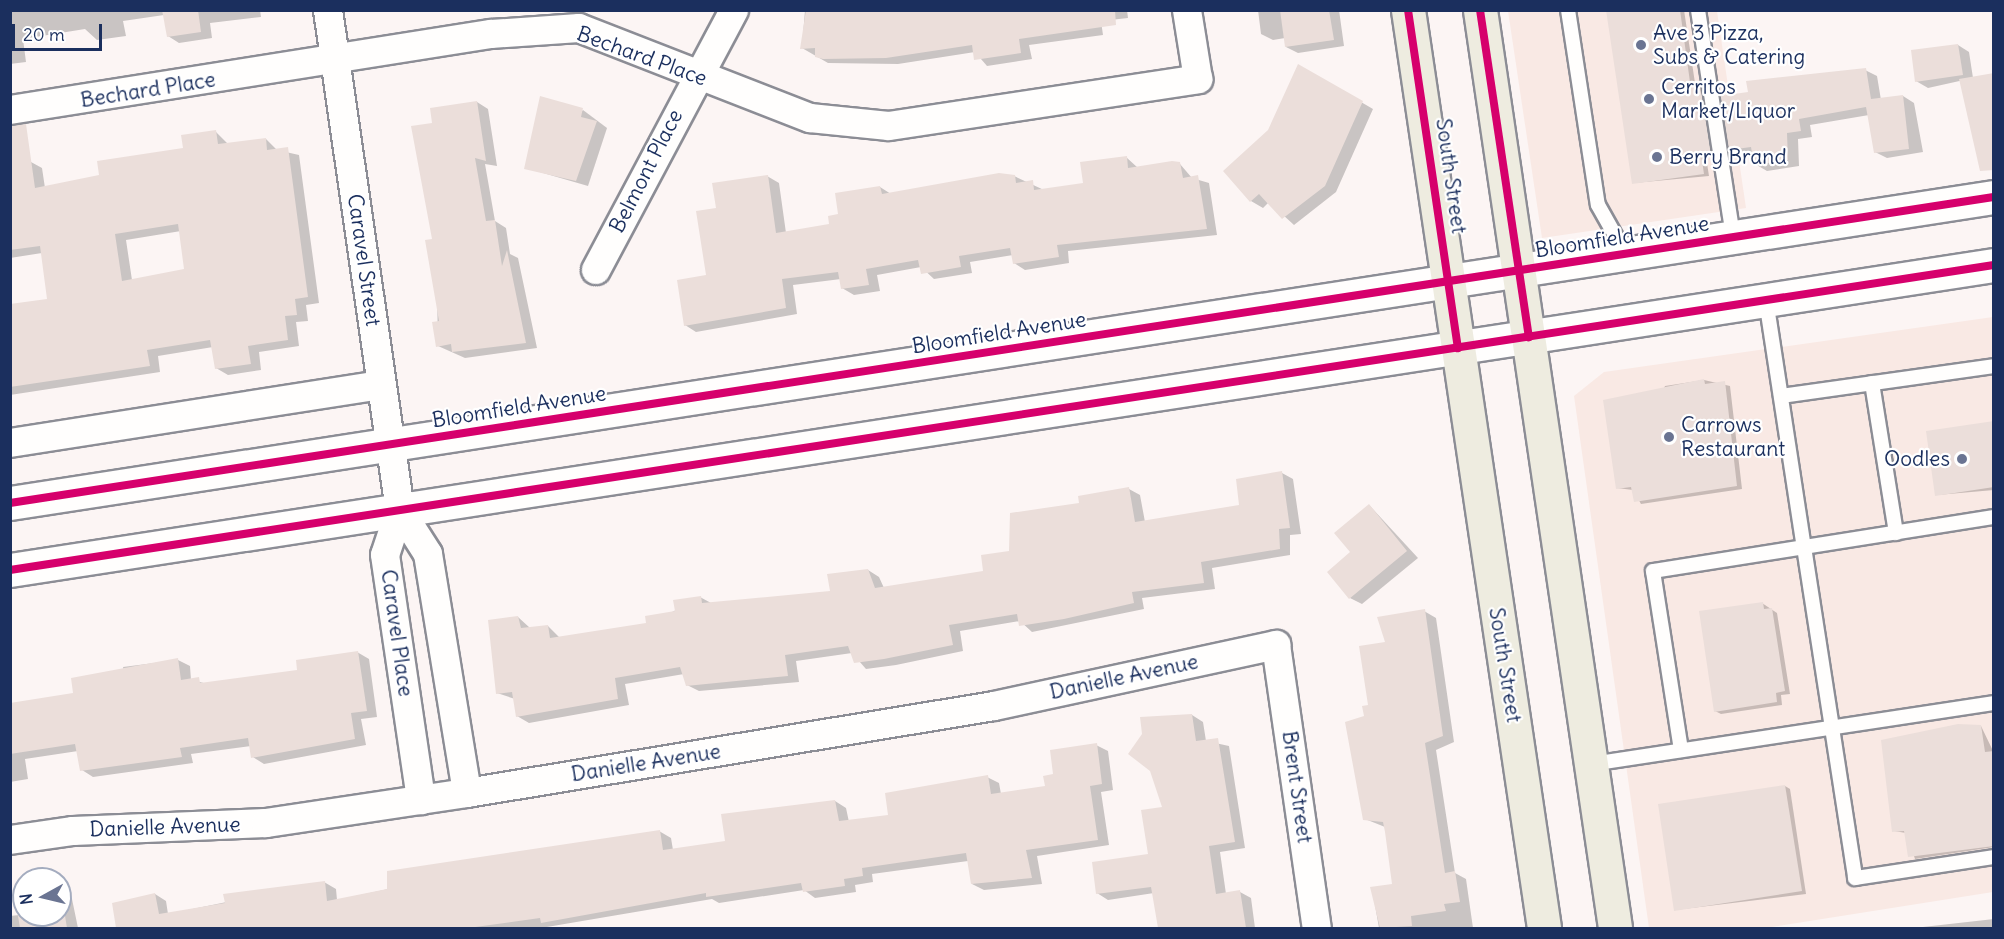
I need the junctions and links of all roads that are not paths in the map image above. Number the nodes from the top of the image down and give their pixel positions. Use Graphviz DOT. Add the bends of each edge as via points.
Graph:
graph roads {
  1 [pos="328,10"];
  2 [pos="734,10"];
  3 [pos="1187,10"];
  4 [pos="1408,10"];
  5 [pos="1480,10"];
  6 [pos="1568,10"];
  7 [pos="1698,10"];
  8 [pos="335,62"];
  9 [pos="695,75"];
  10 [pos="10,110"];
  11 [pos="1994,197"];
  12 [pos="1733,238"];
  13 [pos="1626,255"];
  14 [pos="1994,265"];
  15 [pos="596,270"];
  16 [pos="1519,270"];
  17 [pos="1448,281"];
  18 [pos="1766,300"];
  19 [pos="1529,337"];
  20 [pos="1458,348"];
  21 [pos="1994,366"];
  22 [pos="1872,383"];
  23 [pos="382,385"];
  24 [pos="1781,396"];
  25 [pos="10,443"];
  26 [pos="390,445"];
  27 [pos="10,503"];
  28 [pos="400,510"];
  29 [pos="1994,517"];
  30 [pos="1896,533"];
  31 [pos="1804,547"];
  32 [pos="10,570"];
  33 [pos="1276,645"];
  34 [pos="1994,703"];
  35 [pos="1832,728"];
  36 [pos="1681,750"];
  37 [pos="1591,764"];
  38 [pos="467,793"];
  39 [pos="421,800"];
  40 [pos="10,840"];
  41 [pos="1994,857"];
  42 [pos="1317,928"];
  43 [pos="1544,928"];
  44 [pos="1615,928"];
  1 -- 8 [label="street, Caravel Street"];
  2 -- 9 [label="street, Belmont Place"];
  3 -- 9 [label="street, Bechard Place" via="1198,79 889,126 810,118"];
  4 -- 17 [label="main road, South Street"];
  5 -- 16 [label="main road"];
  6 -- 13 [label="lane" via="1598,205"];
  7 -- 12 [label="lane"];
  8 -- 9 [label="street, Bechard Place" via="491,34 579,28"];
  8 -- 10 [label="street, Bechard Place"];
  8 -- 23 [label="street, Caravel Street"];
  9 -- 15 [label="street, Belmont Place"];
  11 -- 12 [label="street, Bloomfield Avenue"];
  12 -- 13 [label="street, Bloomfield Avenue"];
  13 -- 16 [label="street, Bloomfield Avenue"];
  14 -- 18 [label="street"];
  16 -- 17 [label="street, Bloomfield Avenue"];
  16 -- 19 [label="main road"];
  17 -- 20 [label="main road, South Street"];
  17 -- 26 [label="street, Bloomfield Avenue"];
  18 -- 19 [label="street"];
  18 -- 24 [label="lane"];
  19 -- 20 [label="street"];
  19 -- 37 [label="main road"];
  20 -- 28 [label="street"];
  20 -- 43 [label="main road, South Street"];
  21 -- 22 [label="lane"];
  22 -- 24 [label="lane"];
  22 -- 30 [label="lane"];
  23 -- 25 [label="street"];
  23 -- 26 [label="street, Caravel Street"];
  24 -- 31 [label="lane"];
  26 -- 27 [label="street, Bloomfield Avenue"];
  26 -- 28 [label="street, Caravel Street"];
  28 -- 32 [label="street"];
  28 -- 38 [label="street, Caravel Place" via="428,554"];
  28 -- 39 [label="street, Caravel Place" via="385,555"];
  29 -- 30 [label="lane"];
  30 -- 31 [label="lane"];
  31 -- 35 [label="lane"];
  31 -- 36 [label="lane" via="1653,571"];
  33 -- 38 [label="street, Danielle Avenue" via="994,705"];
  33 -- 42 [label="street, Brent Street"];
  34 -- 35 [label="lane"];
  35 -- 36 [label="lane"];
  35 -- 41 [label="lane" via="1855,878"];
  36 -- 37 [label="lane"];
  37 -- 44 [label="main road"];
  38 -- 39 [label="street, Danielle Avenue"];
  39 -- 40 [label="street, Danielle Avenue" via="266,823 73,831"];
}
